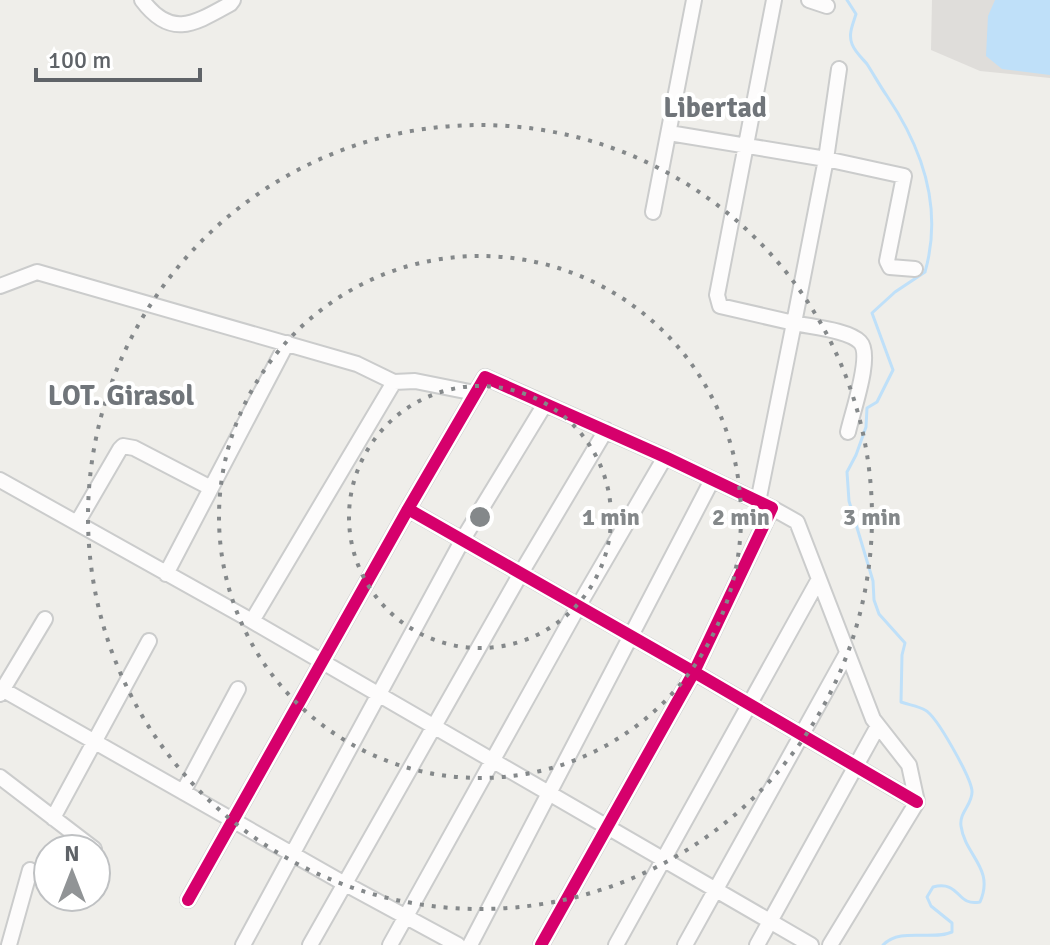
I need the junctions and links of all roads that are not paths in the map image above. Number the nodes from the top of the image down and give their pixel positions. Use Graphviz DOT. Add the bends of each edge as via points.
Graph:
graph roads {
  1 [pos="142,0"];
  2 [pos="694,0"];
  3 [pos="774,0"];
  4 [pos="809,0"];
  5 [pos="230,1"];
  6 [pos="827,6"];
  7 [pos="839,69"];
  8 [pos="669,133"];
  9 [pos="747,146"];
  10 [pos="826,159"];
  11 [pos="653,212"];
  12 [pos="915,269"];
  13 [pos="0,286"];
  14 [pos="794,323"];
  15 [pos="287,343"];
  16 [pos="394,382"];
  17 [pos="475,393"];
  18 [pos="545,404"];
  19 [pos="606,430"];
  20 [pos="848,432"];
  21 [pos="665,457"];
  22 [pos="712,480"];
  23 [pos="2,485"];
  24 [pos="211,488"];
  25 [pos="765,505"];
  26 [pos="408,509"];
  27 [pos="77,523"];
  28 [pos="463,539"];
  29 [pos="521,573"];
  30 [pos="166,574"];
  31 [pos="819,579"];
  32 [pos="579,605"];
  33 [pos="45,619"];
  34 [pos="252,621"];
  35 [pos="630,635"];
  36 [pos="149,641"];
  37 [pos="847,653"];
  38 [pos="323,662"];
  39 [pos="694,672"];
  40 [pos="238,689"];
  41 [pos="1,690"];
  42 [pos="379,694"];
  43 [pos="750,704"];
  44 [pos="434,726"];
  45 [pos="878,726"];
  46 [pos="802,734"];
  47 [pos="94,741"];
  48 [pos="493,760"];
  49 [pos="856,766"];
  50 [pos="0,777"];
  51 [pos="183,792"];
  52 [pos="549,792"];
  53 [pos="917,802"];
  54 [pos="53,818"];
  55 [pos="233,820"];
  56 [pos="608,826"];
  57 [pos="73,833"];
  58 [pos="294,855"];
  59 [pos="664,859"];
  60 [pos="30,870"];
  61 [pos="345,884"];
  62 [pos="716,889"];
  63 [pos="188,900"];
  64 [pos="406,917"];
  65 [pos="770,921"];
  66 [pos="9,945"];
  67 [pos="243,945"];
  68 [pos="310,945"];
  69 [pos="390,945"];
  70 [pos="458,945"];
  71 [pos="470,945"];
  72 [pos="541,945"];
  73 [pos="616,945"];
  74 [pos="685,945"];
  75 [pos="757,945"];
  76 [pos="811,945"];
  77 [pos="830,945"];
  1 -- 5 [label="street" via="153,15 176,25 199,21"];
  2 -- 8 [label="street"];
  3 -- 9 [label="street"];
  4 -- 6 [label="street"];
  7 -- 10 [label="street"];
  8 -- 9 [label="street"];
  8 -- 11 [label="street"];
  9 -- 10 [label="street"];
  9 -- 14 [label="street" via="717,299 720,306"];
  10 -- 12 [label="street" via="904,176 887,261 890,267"];
  10 -- 14 [label="street"];
  13 -- 15 [label="street" via="37,272"];
  14 -- 20 [label="street" via="849,335 865,349"];
  14 -- 25 [label="street"];
  15 -- 16 [label="street" via="357,364"];
  15 -- 24 [label="street"];
  16 -- 17 [label="street"];
  16 -- 34 [label="street"];
  17 -- 18 [label="street" via="485,377"];
  17 -- 26 [label="street"];
  18 -- 19 [label="street"];
  18 -- 28 [label="street"];
  19 -- 21 [label="street"];
  19 -- 29 [label="street"];
  21 -- 22 [label="street"];
  21 -- 32 [label="street"];
  22 -- 25 [label="street"];
  22 -- 35 [label="street"];
  23 -- 27 [label="street"];
  24 -- 27 [label="street" via="123,446"];
  24 -- 30 [label="street"];
  25 -- 31 [label="street" via="797,522"];
  25 -- 39 [label="street"];
  26 -- 28 [label="street"];
  26 -- 38 [label="street"];
  27 -- 30 [label="street"];
  28 -- 29 [label="street"];
  28 -- 42 [label="street"];
  29 -- 32 [label="street"];
  29 -- 44 [label="street"];
  30 -- 34 [label="street"];
  31 -- 37 [label="street"];
  31 -- 43 [label="street"];
  32 -- 35 [label="street"];
  32 -- 48 [label="street"];
  33 -- 41 [label="street"];
  34 -- 38 [label="street"];
  35 -- 39 [label="street"];
  35 -- 52 [label="street"];
  36 -- 47 [label="street"];
  37 -- 45 [label="street"];
  37 -- 46 [label="street"];
  38 -- 42 [label="street"];
  38 -- 55 [label="street"];
  39 -- 43 [label="street"];
  39 -- 56 [label="street"];
  40 -- 51 [label="street"];
  41 -- 47 [label="street"];
  42 -- 44 [label="street"];
  42 -- 58 [label="street"];
  43 -- 46 [label="street"];
  43 -- 59 [label="street"];
  44 -- 48 [label="street"];
  44 -- 61 [label="street"];
  45 -- 49 [label="street"];
  45 -- 53 [label="street" via="909,765"];
  46 -- 49 [label="street"];
  46 -- 62 [label="street"];
  47 -- 51 [label="street"];
  47 -- 54 [label="street"];
  48 -- 52 [label="street"];
  48 -- 64 [label="street"];
  49 -- 53 [label="street"];
  49 -- 65 [label="street"];
  50 -- 54 [label="street"];
  51 -- 55 [label="street"];
  52 -- 56 [label="street"];
  52 -- 71 [label="street"];
  53 -- 77 [label="street"];
  54 -- 57 [label="street"];
  55 -- 58 [label="street"];
  55 -- 63 [label="street"];
  56 -- 59 [label="street"];
  56 -- 72 [label="street"];
  58 -- 61 [label="street"];
  58 -- 67 [label="street"];
  59 -- 62 [label="street"];
  59 -- 73 [label="street"];
  60 -- 66 [label="street"];
  61 -- 64 [label="street"];
  61 -- 68 [label="street"];
  62 -- 65 [label="street"];
  62 -- 74 [label="street"];
  64 -- 69 [label="street"];
  64 -- 70 [label="street"];
  65 -- 75 [label="street"];
  65 -- 76 [label="street"];
}
